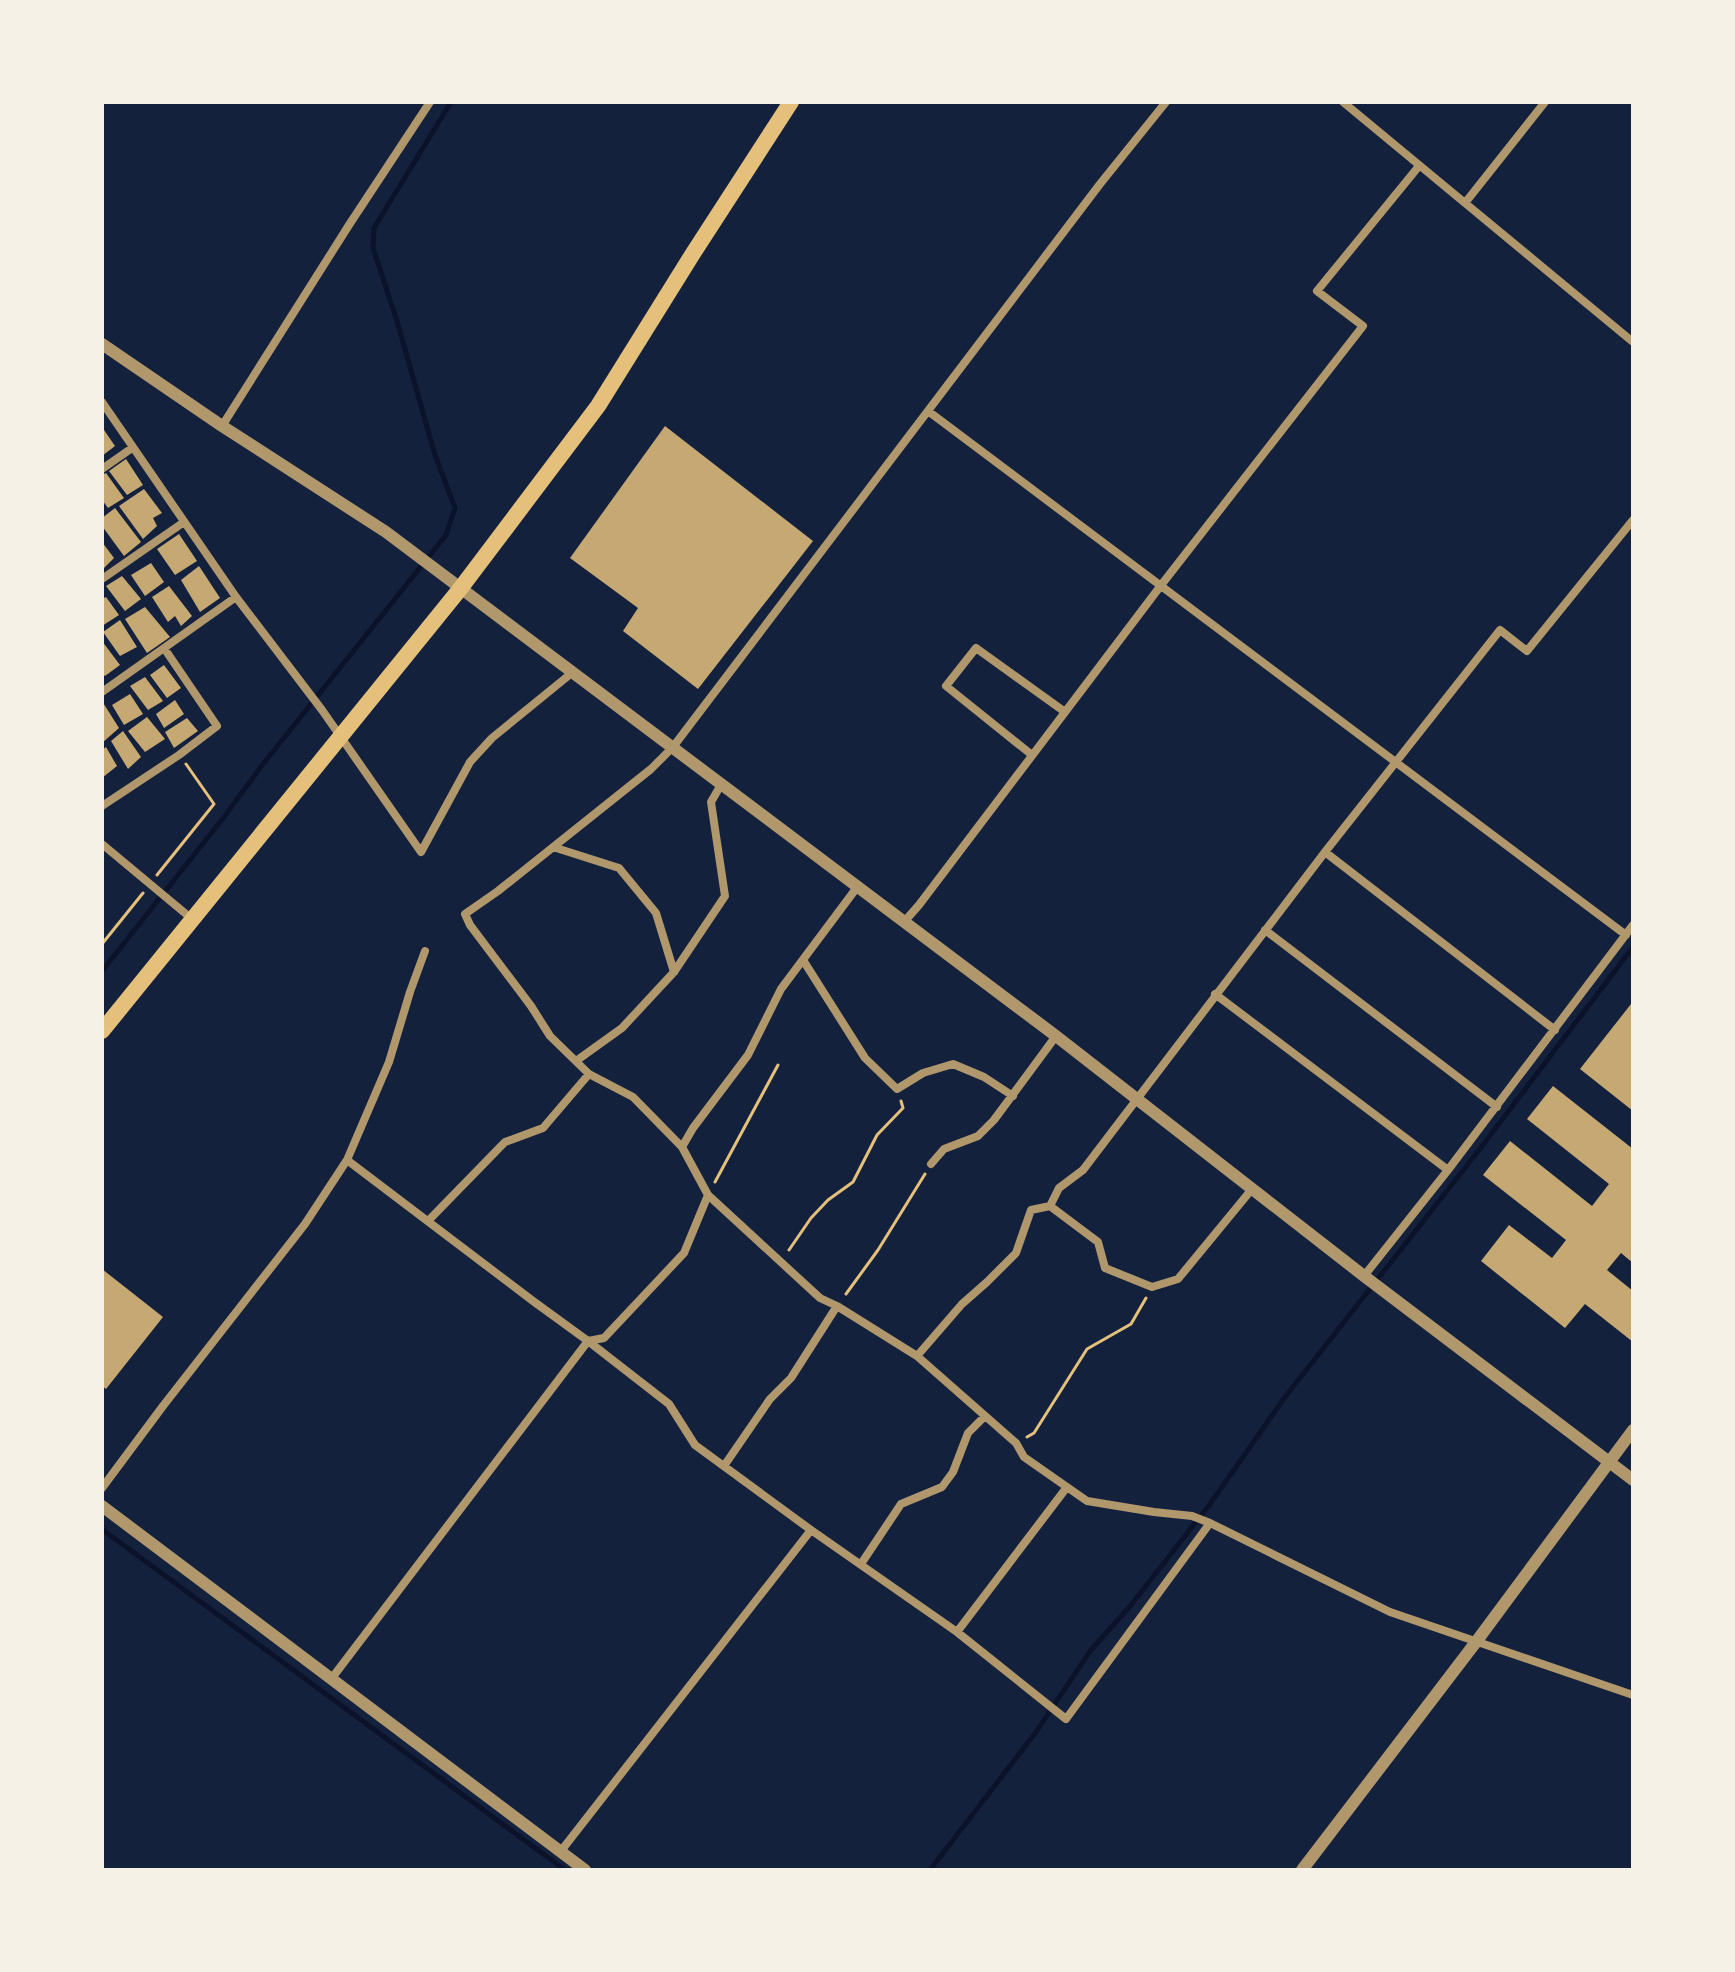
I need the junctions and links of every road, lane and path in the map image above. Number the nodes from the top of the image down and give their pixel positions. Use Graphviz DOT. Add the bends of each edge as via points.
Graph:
graph roads {
  1 [pos="430,102"];
  2 [pos="791,102"];
  3 [pos="1166,102"];
  4 [pos="1343,102"];
  5 [pos="1545,102"];
  6 [pos="1419,166"];
  7 [pos="1465,203"];
  8 [pos="1633,342"];
  9 [pos="103,348"];
  10 [pos="102,402"];
  11 [pos="928,411"];
  12 [pos="222,426"];
  13 [pos="132,448"];
  14 [pos="102,469"];
  15 [pos="1633,520"];
  16 [pos="184,522"];
  17 [pos="102,579"];
  18 [pos="1162,584"];
  19 [pos="460,589"];
  20 [pos="236,597"];
  21 [pos="164,648"];
  22 [pos="573,672"];
  23 [pos="102,692"];
  24 [pos="1065,712"];
  25 [pos="340,737"];
  26 [pos="673,747"];
  27 [pos="179,755"];
  28 [pos="1032,755"];
  29 [pos="1395,761"];
  30 [pos="722,783"];
  31 [pos="102,806"];
  32 [pos="102,844"];
  33 [pos="553,847"];
  34 [pos="1325,852"];
  35 [pos="158,874"];
  36 [pos="149,886"];
  37 [pos="858,886"];
  38 [pos="192,919"];
  39 [pos="904,922"];
  40 [pos="1633,925"];
  41 [pos="1265,930"];
  42 [pos="1626,935"];
  43 [pos="102,944"];
  44 [pos="425,951"];
  45 [pos="803,960"];
  46 [pos="674,972"];
  47 [pos="1215,994"];
  48 [pos="1555,1030"];
  49 [pos="102,1031"];
  50 [pos="1056,1036"];
  51 [pos="576,1061"];
  52 [pos="778,1065"];
  53 [pos="589,1074"];
  54 [pos="897,1089"];
  55 [pos="1013,1096"];
  56 [pos="1137,1101"];
  57 [pos="1497,1107"];
  58 [pos="682,1147"];
  59 [pos="347,1160"];
  60 [pos="931,1164"];
  61 [pos="1448,1170"];
  62 [pos="1252,1189"];
  63 [pos="708,1195"];
  64 [pos="1050,1206"];
  65 [pos="428,1221"];
  66 [pos="779,1261"];
  67 [pos="1366,1277"];
  68 [pos="1152,1287"];
  69 [pos="837,1306"];
  70 [pos="588,1341"];
  71 [pos="917,1356"];
  72 [pos="985,1416"];
  73 [pos="1633,1430"];
  74 [pos="1016,1443"];
  75 [pos="1609,1462"];
  76 [pos="724,1466"];
  77 [pos="1633,1480"];
  78 [pos="1067,1487"];
  79 [pos="102,1488"];
  80 [pos="102,1506"];
  81 [pos="1208,1522"];
  82 [pos="811,1530"];
  83 [pos="861,1564"];
  84 [pos="957,1632"];
  85 [pos="1476,1642"];
  86 [pos="332,1678"];
  87 [pos="1633,1695"];
  88 [pos="561,1851"];
  89 [pos="585,1870"];
  90 [pos="1302,1870"];
  1 -- 12 [label="street"];
  2 -- 19 [label="highway" via="598,406"];
  3 -- 11 [label="street"];
  4 -- 6 [label="street"];
  5 -- 7 [label="street"];
  6 -- 7 [label="street"];
  6 -- 18 [label="street" via="1317,291 1363,326"];
  7 -- 8 [label="street"];
  9 -- 12 [label="street"];
  10 -- 13 [label="street"];
  11 -- 18 [label="street"];
  11 -- 26 [label="street"];
  12 -- 19 [label="street" via="386,532"];
  13 -- 14 [label="street"];
  13 -- 16 [label="street"];
  15 -- 29 [label="street" via="1527,651 1500,630"];
  16 -- 17 [label="street"];
  16 -- 20 [label="street"];
  18 -- 24 [label="street"];
  18 -- 29 [label="street"];
  19 -- 22 [label="street"];
  19 -- 25 [label="highway"];
  20 -- 21 [label="street"];
  20 -- 25 [label="street"];
  21 -- 23 [label="street"];
  21 -- 27 [label="street" via="217,726"];
  22 -- 25 [label="street" via="470,762 421,852"];
  22 -- 26 [label="street"];
  24 -- 28 [label="street"];
  24 -- 28 [label="street" via="976,648 946,686"];
  25 -- 38 [label="highway"];
  26 -- 30 [label="street"];
  26 -- 33 [label="street"];
  27 -- 31 [label="street"];
  27 -- 35 [label="path" via="214,804"];
  28 -- 39 [label="street"];
  29 -- 34 [label="street"];
  29 -- 42 [label="street"];
  30 -- 37 [label="street"];
  30 -- 46 [label="street" via="711,802 725,896"];
  32 -- 38 [label="street"];
  33 -- 46 [label="street" via="619,868 656,913"];
  33 -- 51 [label="street" via="465,914 550,1036"];
  34 -- 41 [label="street"];
  34 -- 48 [label="street"];
  36 -- 43 [label="path"];
  37 -- 39 [label="street"];
  37 -- 45 [label="street"];
  38 -- 49 [label="highway"];
  39 -- 50 [label="street"];
  40 -- 42 [label="street"];
  41 -- 47 [label="street"];
  41 -- 57 [label="street"];
  42 -- 48 [label="street"];
  44 -- 59 [label="street" via="389,1062"];
  45 -- 54 [label="street" via="865,1058"];
  45 -- 58 [label="street" via="781,989 748,1055"];
  46 -- 51 [label="street" via="622,1028"];
  47 -- 56 [label="street"];
  47 -- 61 [label="street"];
  48 -- 57 [label="street"];
  50 -- 55 [label="street"];
  50 -- 56 [label="street"];
  51 -- 53 [label="street"];
  52 -- 63 [label="path"];
  53 -- 58 [label="street" via="633,1097"];
  53 -- 65 [label="street" via="543,1128 505,1142"];
  54 -- 55 [label="street" via="923,1073 953,1064"];
  54 -- 66 [label="path" via="903,1108 877,1135 853,1182 811,1218"];
  55 -- 60 [label="street" via="978,1136 944,1149"];
  56 -- 62 [label="street"];
  56 -- 64 [label="street" via="1083,1170 1059,1188"];
  57 -- 61 [label="street"];
  58 -- 63 [label="street"];
  59 -- 65 [label="street"];
  59 -- 79 [label="street" via="305,1224"];
  60 -- 69 [label="path"];
  61 -- 67 [label="street"];
  62 -- 67 [label="street"];
  62 -- 68 [label="street" via="1178,1279"];
  63 -- 66 [label="street"];
  63 -- 70 [label="street" via="684,1253 604,1338"];
  64 -- 68 [label="street" via="1098,1242 1105,1268"];
  64 -- 71 [label="street" via="1031,1210 1016,1253"];
  65 -- 70 [label="street"];
  66 -- 69 [label="street" via="820,1298"];
  67 -- 75 [label="street"];
  68 -- 74 [label="path" via="1131,1324 1087,1349 1034,1433"];
  69 -- 71 [label="street"];
  69 -- 76 [label="street"];
  70 -- 76 [label="street" via="669,1404 695,1445"];
  70 -- 86 [label="street"];
  71 -- 72 [label="street"];
  72 -- 74 [label="street"];
  72 -- 83 [label="street" via="968,1433 942,1487 901,1504"];
  73 -- 75 [label="street"];
  74 -- 78 [label="street" via="1024,1457"];
  75 -- 77 [label="street"];
  75 -- 85 [label="street"];
  76 -- 82 [label="street"];
  78 -- 81 [label="street" via="1087,1501"];
  78 -- 84 [label="street"];
  80 -- 86 [label="street"];
  81 -- 84 [label="street" via="1066,1719"];
  81 -- 85 [label="street" via="1390,1612"];
  82 -- 83 [label="street"];
  82 -- 88 [label="street"];
  83 -- 84 [label="street"];
  85 -- 87 [label="street"];
  85 -- 90 [label="street"];
  86 -- 88 [label="street"];
  88 -- 89 [label="street"];
}
